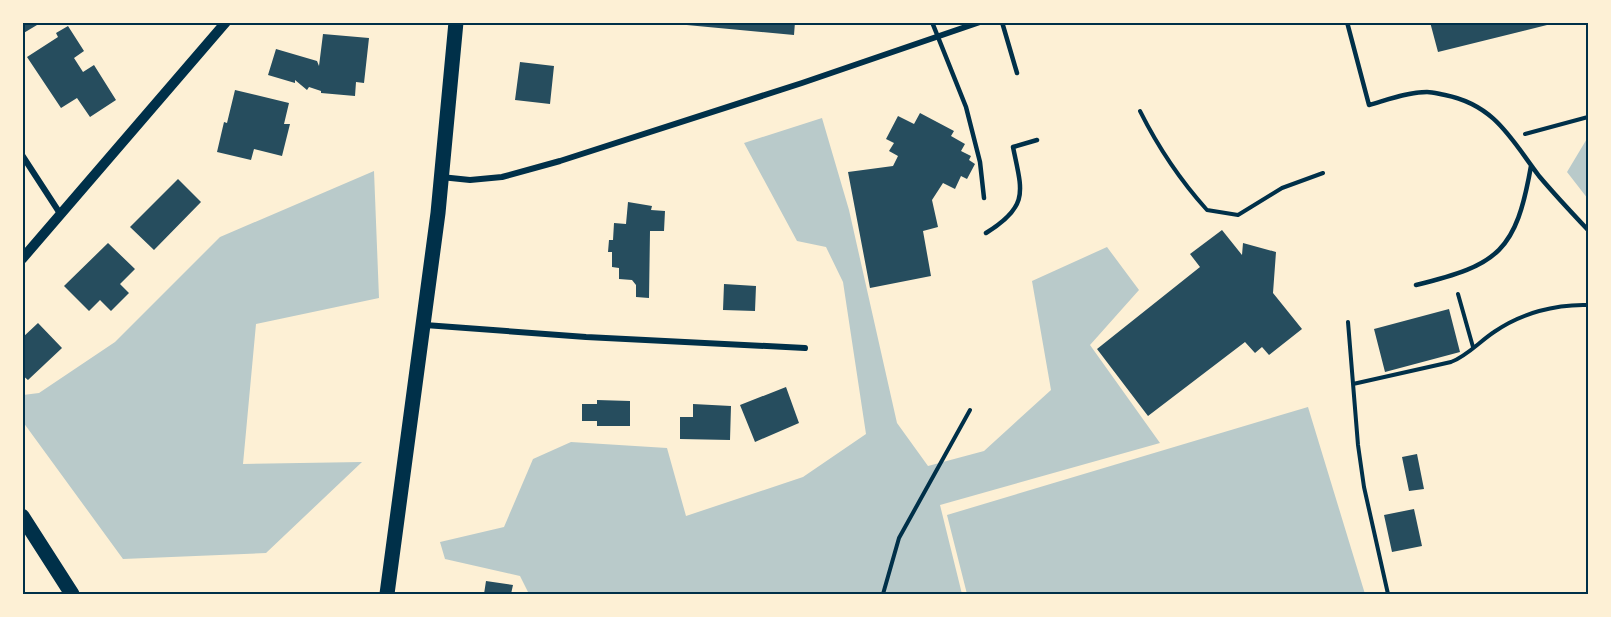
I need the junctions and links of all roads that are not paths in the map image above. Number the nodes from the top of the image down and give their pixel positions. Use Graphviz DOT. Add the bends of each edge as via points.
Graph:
graph roads {
  1 [pos="226,22"];
  2 [pos="456,22"];
  3 [pos="932,22"];
  4 [pos="980,22"];
  5 [pos="1002,22"];
  6 [pos="1347,22"];
  7 [pos="938,38"];
  8 [pos="1017,73"];
  9 [pos="1036,140"];
  10 [pos="22,154"];
  11 [pos="1531,166"];
  12 [pos="441,177"];
  13 [pos="984,198"];
  14 [pos="61,215"];
  15 [pos="1588,230"];
  16 [pos="986,233"];
  17 [pos="22,259"];
  18 [pos="1416,285"];
  19 [pos="424,325"];
  20 [pos="805,348"];
  21 [pos="22,516"];
  22 [pos="72,594"];
  23 [pos="387,594"];
  1 -- 14 [label="street"];
  2 -- 12 [label="main road"];
  3 -- 7 [label="lane"];
  4 -- 7 [label="street"];
  5 -- 8 [label="lane"];
  6 -- 11 [label="lane" via="1369,105 1427,92 1455,97 1494,118"];
  7 -- 12 [label="street" via="502,177"];
  7 -- 13 [label="lane" via="966,107 980,162"];
  9 -- 16 [label="lane" via="1013,147 1019,199 1005,221"];
  10 -- 14 [label="street"];
  11 -- 15 [label="lane"];
  11 -- 18 [label="lane" via="1524,205 1509,238 1494,257 1472,270"];
  12 -- 19 [label="main road"];
  14 -- 17 [label="street"];
  19 -- 20 [label="street"];
  19 -- 23 [label="main road"];
  21 -- 22 [label="main road"];
}
